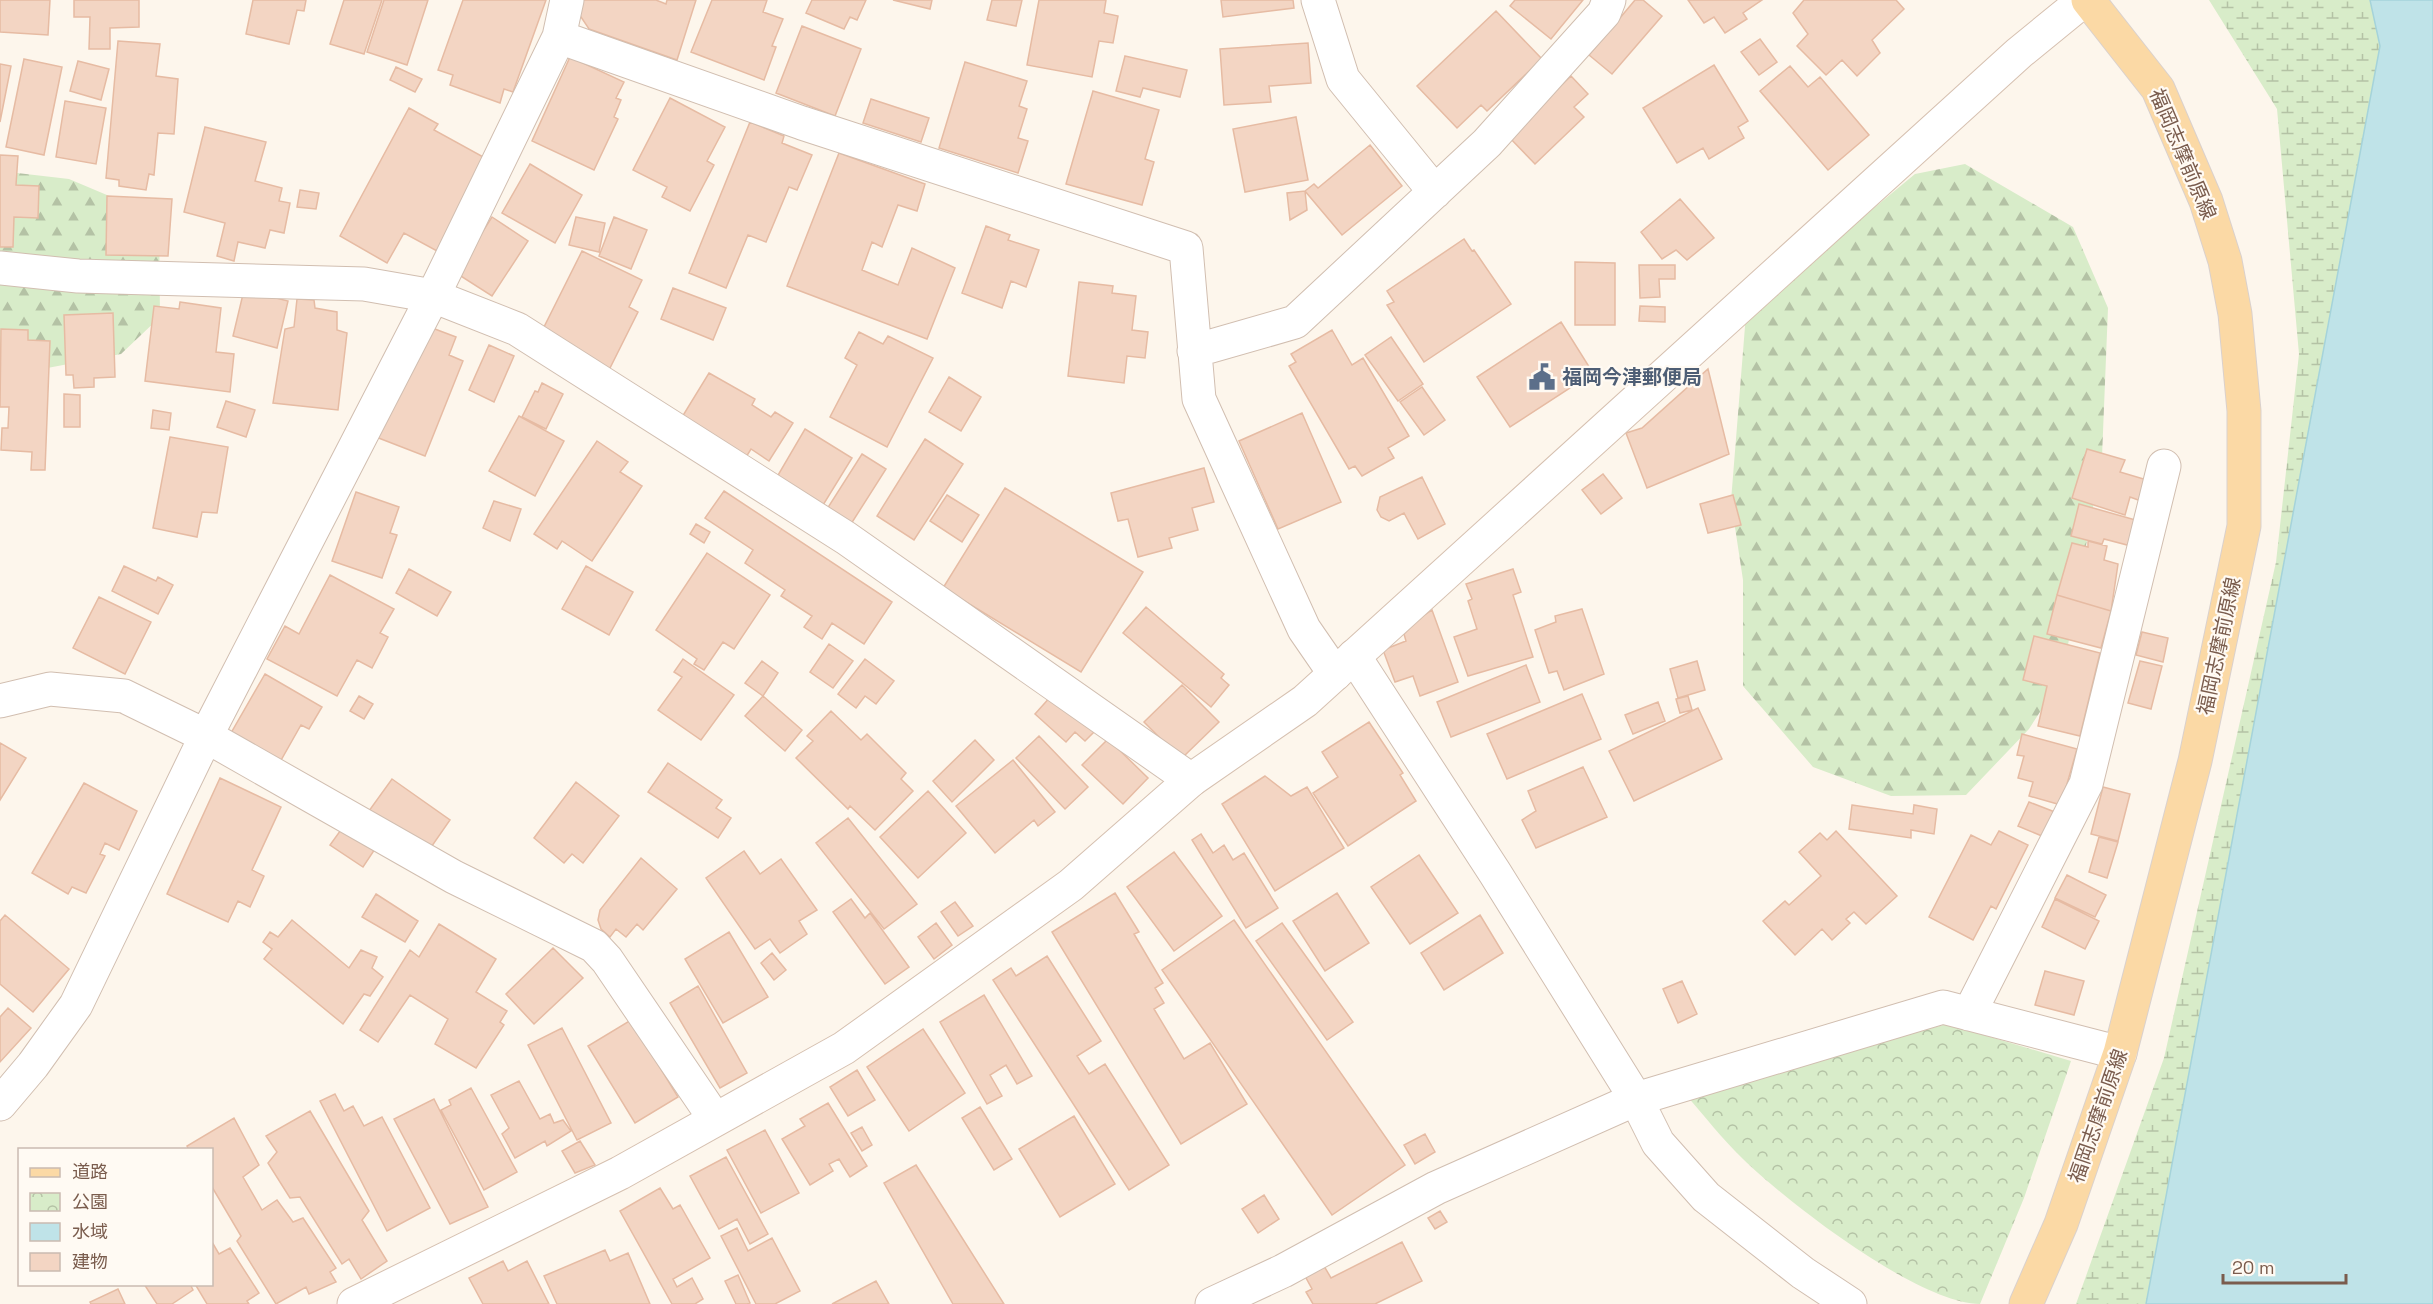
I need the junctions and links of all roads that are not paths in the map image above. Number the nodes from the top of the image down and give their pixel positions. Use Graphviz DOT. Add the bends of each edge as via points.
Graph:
graph roads {
  1 [pos="567,0"];
  2 [pos="1318,0"];
  3 [pos="1609,0"];
  4 [pos="2086,0"];
  5 [pos="559,37"];
  6 [pos="1435,192"];
  7 [pos="0,268"];
  8 [pos="433,296"];
  9 [pos="1194,351"];
  10 [pos="2164,466"];
  11 [pos="1344,665"];
  12 [pos="0,701"];
  13 [pos="206,736"];
  14 [pos="1191,780"];
  15 [pos="1969,1014"];
  16 [pos="2120,1053"];
  17 [pos="1636,1099"];
  18 [pos="0,1104"];
  19 [pos="715,1119"];
  20 [pos="354,1304"];
  21 [pos="1212,1304"];
  22 [pos="1850,1304"];
  23 [pos="2026,1304"];
  1 -- 5 [label="street"];
  2 -- 6 [label="street" via="1343,79"];
  3 -- 6 [label="street" via="1604,13 1487,143"];
  4 -- 11 [label="street" via="2019,53"];
  4 -- 16 [label="main road, 福岡志摩前原線" via="2158,89 2206,201 2225,261 2235,314 2244,411 2244,526 2195,761"];
  5 -- 8 [label="street"];
  5 -- 9 [label="street" via="802,123 1186,248"];
  6 -- 9 [label="street" via="1295,322"];
  7 -- 8 [label="street" via="78,276 364,284"];
  8 -- 13 [label="street"];
  8 -- 14 [label="street" via="517,329 826,525"];
  9 -- 11 [label="street" via="1198,399 1304,629"];
  10 -- 15 [label="street" via="2086,784"];
  11 -- 14 [label="street" via="1305,701"];
  11 -- 17 [label="street" via="1495,873"];
  12 -- 13 [label="street" via="50,689 124,696"];
  13 -- 18 [label="street" via="76,1005"];
  13 -- 19 [label="street" via="454,877 594,946 608,960"];
  14 -- 19 [label="street" via="1071,885 844,1048"];
  15 -- 16 [label="street"];
  15 -- 17 [label="street" via="1943,1007"];
  16 -- 23 [label="main road, 福岡志摩前原線" via="2061,1224"];
  17 -- 21 [label="street" via="1436,1188 1283,1271"];
  17 -- 22 [label="street" via="1658,1143 1706,1197 1803,1273"];
  19 -- 20 [label="street" via="620,1173"];
}
